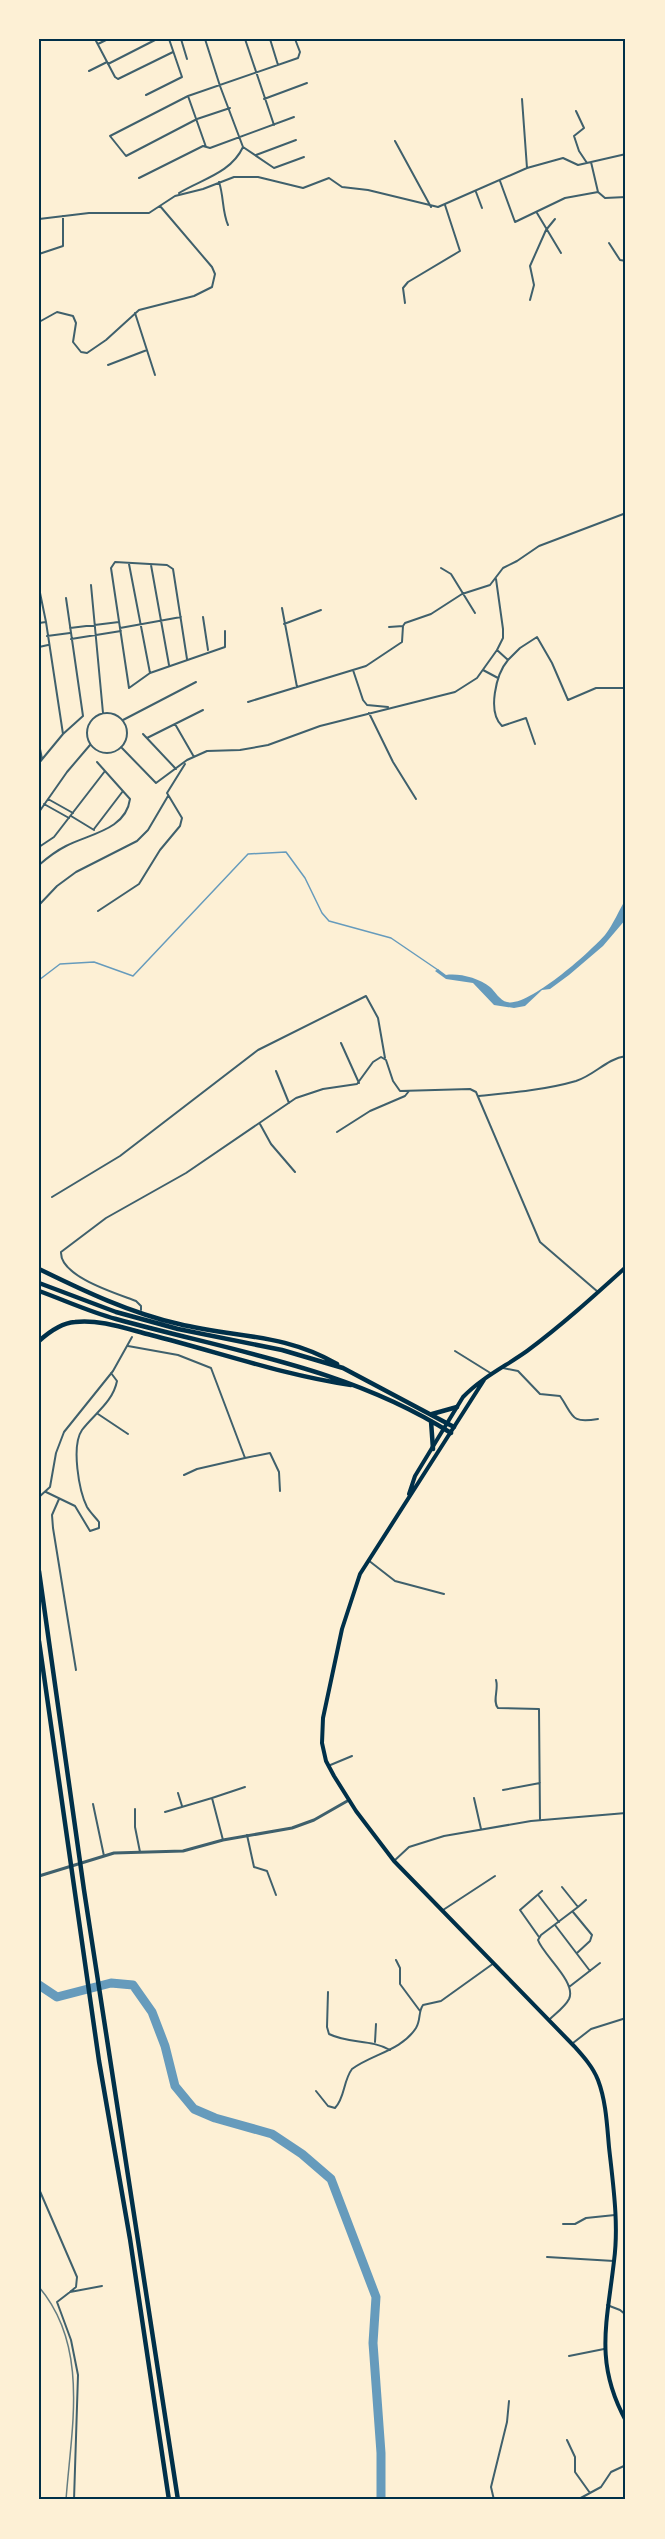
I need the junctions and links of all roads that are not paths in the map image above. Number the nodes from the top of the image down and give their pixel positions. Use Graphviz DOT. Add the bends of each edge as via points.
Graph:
graph roads {
  1 [pos="95,39"];
  2 [pos="108,39"];
  3 [pos="157,39"];
  4 [pos="169,39"];
  5 [pos="181,39"];
  6 [pos="205,39"];
  7 [pos="245,39"];
  8 [pos="270,39"];
  9 [pos="295,39"];
  10 [pos="98,44"];
  11 [pos="173,52"];
  12 [pos="187,59"];
  13 [pos="108,63"];
  14 [pos="279,65"];
  15 [pos="89,71"];
  16 [pos="255,73"];
  17 [pos="307,83"];
  18 [pos="220,86"];
  19 [pos="146,95"];
  20 [pos="188,96"];
  21 [pos="264,99"];
  22 [pos="522,99"];
  23 [pos="230,108"];
  24 [pos="576,111"];
  25 [pos="294,117"];
  26 [pos="197,119"];
  27 [pos="274,125"];
  28 [pos="241,137"];
  29 [pos="296,140"];
  30 [pos="395,141"];
  31 [pos="206,147"];
  32 [pos="243,147"];
  33 [pos="626,154"];
  34 [pos="256,155"];
  35 [pos="304,157"];
  36 [pos="589,163"];
  37 [pos="527,168"];
  38 [pos="139,178"];
  39 [pos="500,181"];
  40 [pos="219,182"];
  41 [pos="476,192"];
  42 [pos="598,192"];
  43 [pos="175,195"];
  44 [pos="626,197"];
  45 [pos="445,205"];
  46 [pos="160,206"];
  47 [pos="431,207"];
  48 [pos="482,208"];
  49 [pos="537,213"];
  50 [pos="63,216"];
  51 [pos="39,219"];
  52 [pos="555,219"];
  53 [pos="228,225"];
  54 [pos="546,230"];
  55 [pos="609,243"];
  56 [pos="561,253"];
  57 [pos="39,254"];
  58 [pos="626,261"];
  59 [pos="530,300"];
  60 [pos="405,303"];
  61 [pos="135,313"];
  62 [pos="39,321"];
  63 [pos="147,350"];
  64 [pos="108,365"];
  65 [pos="155,375"];
  66 [pos="626,513"];
  67 [pos="129,564"];
  68 [pos="151,565"];
  69 [pos="441,568"];
  70 [pos="496,579"];
  71 [pos="91,585"];
  72 [pos="39,588"];
  73 [pos="464,593"];
  74 [pos="66,598"];
  75 [pos="282,608"];
  76 [pos="321,610"];
  77 [pos="475,613"];
  78 [pos="181,617"];
  79 [pos="203,617"];
  80 [pos="160,619"];
  81 [pos="46,622"];
  82 [pos="119,622"];
  83 [pos="39,623"];
  84 [pos="139,623"];
  85 [pos="284,624"];
  86 [pos="96,625"];
  87 [pos="403,626"];
  88 [pos="389,627"];
  89 [pos="70,628"];
  90 [pos="120,630"];
  91 [pos="225,631"];
  92 [pos="70,633"];
  93 [pos="96,635"];
  94 [pos="47,636"];
  95 [pos="71,639"];
  96 [pos="48,645"];
  97 [pos="39,647"];
  98 [pos="497,650"];
  99 [pos="208,651"];
  100 [pos="187,659"];
  101 [pos="508,660"];
  102 [pos="169,665"];
  103 [pos="353,670"];
  104 [pos="483,670"];
  105 [pos="150,673"];
  106 [pos="498,678"];
  107 [pos="196,682"];
  108 [pos="297,687"];
  109 [pos="626,688"];
  110 [pos="248,702"];
  111 [pos="393,706"];
  112 [pos="203,710"];
  113 [pos="103,713"];
  114 [pos="369,713"];
  115 [pos="123,720"];
  116 [pos="175,724"];
  117 [pos="63,734"];
  118 [pos="142,734"];
  119 [pos="147,738"];
  120 [pos="39,744"];
  121 [pos="535,744"];
  122 [pos="90,745"];
  123 [pos="121,747"];
  124 [pos="194,757"];
  125 [pos="187,760"];
  126 [pos="40,762"];
  127 [pos="97,762"];
  128 [pos="176,770"];
  129 [pos="105,771"];
  130 [pos="123,791"];
  131 [pos="168,796"];
  132 [pos="48,799"];
  133 [pos="416,800"];
  134 [pos="44,804"];
  135 [pos="39,812"];
  136 [pos="71,816"];
  137 [pos="94,830"];
  138 [pos="98,832"];
  139 [pos="39,847"];
  140 [pos="39,866"];
  141 [pos="39,905"];
  142 [pos="98,911"];
  143 [pos="341,1043"];
  144 [pos="626,1056"];
  145 [pos="386,1058"];
  146 [pos="276,1071"];
  147 [pos="359,1083"];
  148 [pos="410,1091"];
  149 [pos="478,1096"];
  150 [pos="289,1102"];
  151 [pos="260,1124"];
  152 [pos="337,1132"];
  153 [pos="295,1172"];
  154 [pos="52,1197"];
  155 [pos="626,1267"];
  156 [pos="39,1269"];
  157 [pos="39,1283"];
  158 [pos="39,1291"];
  159 [pos="598,1292"];
  160 [pos="141,1310"];
  161 [pos="132,1337"];
  162 [pos="39,1341"];
  163 [pos="128,1346"];
  164 [pos="455,1351"];
  165 [pos="343,1368"];
  166 [pos="503,1368"];
  167 [pos="111,1373"];
  168 [pos="492,1374"];
  169 [pos="484,1380"];
  170 [pos="363,1387"];
  171 [pos="457,1407"];
  172 [pos="98,1414"];
  173 [pos="432,1414"];
  174 [pos="598,1419"];
  175 [pos="431,1421"];
  176 [pos="448,1423"];
  177 [pos="454,1427"];
  178 [pos="444,1429"];
  179 [pos="451,1433"];
  180 [pos="128,1434"];
  181 [pos="433,1449"];
  182 [pos="245,1458"];
  183 [pos="184,1475"];
  184 [pos="280,1491"];
  185 [pos="45,1493"];
  186 [pos="39,1497"];
  187 [pos="408,1498"];
  188 [pos="58,1499"];
  189 [pos="368,1560"];
  190 [pos="39,1571"];
  191 [pos="444,1594"];
  192 [pos="39,1641"];
  193 [pos="76,1670"];
  194 [pos="496,1680"];
  195 [pos="352,1756"];
  196 [pos="328,1766"];
  197 [pos="540,1783"];
  198 [pos="245,1787"];
  199 [pos="503,1790"];
  200 [pos="178,1793"];
  201 [pos="212,1798"];
  202 [pos="474,1798"];
  203 [pos="349,1800"];
  204 [pos="93,1804"];
  205 [pos="183,1806"];
  206 [pos="135,1809"];
  207 [pos="165,1812"];
  208 [pos="626,1813"];
  209 [pos="540,1820"];
  210 [pos="482,1829"];
  211 [pos="247,1836"];
  212 [pos="223,1840"];
  213 [pos="140,1852"];
  214 [pos="104,1856"];
  215 [pos="394,1861"];
  216 [pos="39,1876"];
  217 [pos="495,1876"];
  218 [pos="562,1887"];
  219 [pos="542,1892"];
  220 [pos="276,1895"];
  221 [pos="538,1895"];
  222 [pos="586,1900"];
  223 [pos="578,1907"];
  224 [pos="443,1910"];
  225 [pos="573,1911"];
  226 [pos="559,1922"];
  227 [pos="555,1925"];
  228 [pos="539,1937"];
  229 [pos="577,1953"];
  230 [pos="396,1960"];
  231 [pos="494,1963"];
  232 [pos="600,1963"];
  233 [pos="590,1971"];
  234 [pos="569,1987"];
  235 [pos="328,1992"];
  236 [pos="420,2011"];
  237 [pos="626,2018"];
  238 [pos="549,2020"];
  239 [pos="376,2024"];
  240 [pos="375,2042"];
  241 [pos="572,2044"];
  242 [pos="390,2050"];
  243 [pos="316,2091"];
  244 [pos="39,2188"];
  245 [pos="615,2215"];
  246 [pos="563,2224"];
  247 [pos="547,2256"];
  248 [pos="614,2261"];
  249 [pos="102,2286"];
  250 [pos="70,2292"];
  251 [pos="607,2305"];
  252 [pos="626,2315"];
  253 [pos="604,2349"];
  254 [pos="569,2356"];
  255 [pos="509,2402"];
  256 [pos="626,2421"];
  257 [pos="567,2439"];
  258 [pos="626,2465"];
  259 [pos="590,2493"];
  260 [pos="74,2500"];
  261 [pos="169,2500"];
  262 [pos="178,2500"];
  263 [pos="494,2500"];
  264 [pos="577,2500"];
  1 -- 10 [label="street"];
  2 -- 10 [label="street"];
  3 -- 13 [label="street"];
  4 -- 11 [label="street"];
  5 -- 12 [label="street"];
  6 -- 18 [label="street"];
  7 -- 16 [label="street"];
  8 -- 14 [label="street"];
  9 -- 14 [label="street" via="300,55"];
  10 -- 13 [label="street"];
  11 -- 13 [label="street" via="120,79"];
  11 -- 19 [label="street" via="182,77"];
  13 -- 15 [label="street"];
  14 -- 16 [label="street"];
  16 -- 18 [label="street"];
  16 -- 21 [label="street"];
  17 -- 21 [label="street"];
  18 -- 20 [label="street"];
  18 -- 23 [label="street"];
  20 -- 26 [label="street"];
  20 -- 26 [label="street" via="110,136 126,156"];
  21 -- 27 [label="street"];
  22 -- 37 [label="street"];
  23 -- 26 [label="street"];
  23 -- 28 [label="street"];
  24 -- 36 [label="street" via="584,128 574,136"];
  25 -- 27 [label="street"];
  26 -- 31 [label="street"];
  27 -- 28 [label="street"];
  28 -- 31 [label="street"];
  28 -- 32 [label="street"];
  29 -- 34 [label="street"];
  30 -- 47 [label="street"];
  31 -- 38 [label="street"];
  32 -- 34 [label="street"];
  32 -- 43 [label="street" via="221,172"];
  33 -- 36 [label="street"];
  34 -- 35 [label="street" via="274,168"];
  36 -- 37 [label="street" via="578,165 566,157"];
  36 -- 42 [label="street"];
  37 -- 39 [label="street"];
  39 -- 41 [label="street"];
  39 -- 49 [label="street" via="515,222"];
  40 -- 43 [label="street"];
  40 -- 47 [label="street" via="246,176 303,188 329,178 342,188 391,195"];
  40 -- 53 [label="street"];
  41 -- 45 [label="street"];
  41 -- 48 [label="street"];
  42 -- 44 [label="street" via="605,198"];
  42 -- 49 [label="street" via="565,198"];
  43 -- 46 [label="street"];
  45 -- 47 [label="street"];
  45 -- 60 [label="street" via="460,251 408,282 403,288"];
  46 -- 50 [label="street" via="149,213"];
  46 -- 61 [label="street" via="212,267 213,284 194,296"];
  49 -- 54 [label="street"];
  50 -- 51 [label="street"];
  50 -- 57 [label="street" via="63,246"];
  52 -- 54 [label="street"];
  54 -- 56 [label="street"];
  54 -- 59 [label="street" via="530,266 534,285"];
  55 -- 58 [label="street" via="620,260"];
  61 -- 62 [label="street" via="87,353 73,342 73,316 57,312"];
  61 -- 63 [label="street"];
  63 -- 64 [label="street"];
  63 -- 65 [label="street"];
  66 -- 70 [label="street" via="537,547 503,568"];
  67 -- 68 [label="street"];
  67 -- 82 [label="street" via="115,562 111,566"];
  67 -- 84 [label="street"];
  68 -- 78 [label="street" via="172,569"];
  68 -- 80 [label="street"];
  69 -- 73 [label="street" via="450,572"];
  70 -- 73 [label="street" via="488,586"];
  70 -- 98 [label="street" via="503,629"];
  71 -- 86 [label="street"];
  72 -- 81 [label="street"];
  73 -- 77 [label="street"];
  73 -- 87 [label="street"];
  74 -- 89 [label="street"];
  75 -- 85 [label="street"];
  76 -- 85 [label="street"];
  78 -- 80 [label="street"];
  78 -- 100 [label="street"];
  79 -- 99 [label="street"];
  80 -- 84 [label="street"];
  80 -- 102 [label="street"];
  81 -- 83 [label="street"];
  81 -- 94 [label="street"];
  82 -- 86 [label="street"];
  82 -- 90 [label="street"];
  84 -- 90 [label="street"];
  84 -- 105 [label="street"];
  85 -- 108 [label="street"];
  86 -- 89 [label="street"];
  86 -- 93 [label="street"];
  87 -- 88 [label="street"];
  87 -- 103 [label="street" via="401,643 370,664"];
  89 -- 92 [label="street"];
  90 -- 93 [label="street"];
  90 -- 105 [label="street" via="129,688"];
  91 -- 99 [label="street" via="226,646"];
  92 -- 94 [label="street"];
  92 -- 95 [label="street"];
  93 -- 95 [label="street"];
  93 -- 113 [label="street"];
  94 -- 96 [label="street"];
  95 -- 117 [label="street" via="83,714"];
  96 -- 97 [label="street"];
  96 -- 117 [label="street"];
  98 -- 101 [label="street"];
  98 -- 104 [label="street"];
  99 -- 100 [label="street"];
  100 -- 102 [label="street"];
  101 -- 106 [label="street"];
  101 -- 109 [label="street" via="537,637 568,700 596,688"];
  102 -- 105 [label="street"];
  103 -- 108 [label="street"];
  103 -- 111 [label="street" via="367,705"];
  104 -- 106 [label="street"];
  104 -- 111 [label="street" via="474,682 455,692"];
  106 -- 121 [label="street" via="498,722 502,726 526,718"];
  107 -- 115 [label="street"];
  108 -- 110 [label="street"];
  111 -- 114 [label="street"];
  112 -- 116 [label="street"];
  113 -- 115 [label="street"];
  113 -- 122 [label="street" via="89,722"];
  114 -- 124 [label="street" via="268,745"];
  114 -- 133 [label="street"];
  115 -- 123 [label="street" via="127,734"];
  116 -- 119 [label="street"];
  116 -- 124 [label="street"];
  117 -- 126 [label="street"];
  118 -- 119 [label="street"];
  119 -- 128 [label="street"];
  120 -- 126 [label="street"];
  122 -- 123 [label="street" via="102,753"];
  122 -- 132 [label="street"];
  123 -- 128 [label="street" via="156,783"];
  124 -- 125 [label="street"];
  125 -- 128 [label="street"];
  125 -- 131 [label="street"];
  127 -- 129 [label="street"];
  129 -- 130 [label="street"];
  129 -- 136 [label="street"];
  130 -- 137 [label="street"];
  130 -- 138 [label="street" via="130,799 129,810 123,818"];
  131 -- 141 [label="street" via="137,841 76,872"];
  131 -- 142 [label="street" via="182,818 180,826 160,849 139,884"];
  132 -- 134 [label="street"];
  132 -- 136 [label="street"];
  134 -- 135 [label="street"];
  134 -- 136 [label="street"];
  136 -- 137 [label="street"];
  136 -- 139 [label="street" via="54,837"];
  137 -- 138 [label="street"];
  138 -- 140 [label="street" via="64,846"];
  143 -- 147 [label="street"];
  144 -- 149 [label="street" via="610,1060 577,1080"];
  145 -- 147 [label="street" via="375,1060"];
  145 -- 148 [label="street" via="397,1089"];
  145 -- 154 [label="street" via="379,1021 366,996 258,1050 120,1156"];
  146 -- 150 [label="street"];
  147 -- 150 [label="street" via="314,1092"];
  148 -- 149 [label="street" via="470,1089"];
  148 -- 152 [label="street" via="370,1110"];
  149 -- 159 [label="street" via="538,1239"];
  150 -- 151 [label="street"];
  151 -- 153 [label="street"];
  151 -- 160 [label="street" via="186,1173 106,1218 62,1252 66,1264 81,1277 136,1301"];
  155 -- 159 [label="highway"];
  156 -- 165 [label="highway" via="146,1316 287,1342"];
  157 -- 165 [label="highway" via="116,1312"];
  158 -- 170 [label="highway" via="113,1318 280,1360"];
  159 -- 166 [label="highway"];
  161 -- 163 [label="street"];
  162 -- 170 [label="highway" via="70,1323 105,1324 313,1380"];
  163 -- 167 [label="street"];
  163 -- 182 [label="street" via="178,1355 211,1368"];
  164 -- 168 [label="street"];
  165 -- 173 [label="highway"];
  166 -- 168 [label="highway"];
  166 -- 174 [label="street" via="521,1372 540,1394 560,1396 576,1420"];
  167 -- 172 [label="street" via="117,1383"];
  167 -- 185 [label="street" via="64,1432"];
  168 -- 169 [label="highway"];
  169 -- 171 [label="highway" via="471,1388"];
  169 -- 177 [label="highway"];
  170 -- 175 [label="highway"];
  171 -- 173 [label="highway"];
  171 -- 176 [label="highway"];
  172 -- 180 [label="street"];
  172 -- 188 [label="street" via="80,1434 77,1459 86,1504 99,1528 89,1530 78,1509"];
  173 -- 176 [label="highway"];
  175 -- 178 [label="highway"];
  175 -- 181 [label="highway"];
  176 -- 177 [label="highway"];
  176 -- 178 [label="highway"];
  177 -- 179 [label="highway"];
  178 -- 179 [label="highway"];
  178 -- 181 [label="highway"];
  179 -- 187 [label="highway"];
  181 -- 187 [label="highway" via="415,1476"];
  182 -- 183 [label="street"];
  182 -- 184 [label="street" via="270,1454 279,1472"];
  185 -- 186 [label="street"];
  185 -- 188 [label="street"];
  187 -- 189 [label="highway"];
  188 -- 193 [label="street" via="52,1515 53,1528"];
  189 -- 191 [label="street" via="395,1581"];
  189 -- 196 [label="highway" via="347,1610 323,1718 322,1743"];
  190 -- 262 [label="highway" via="109,2061"];
  192 -- 261 [label="highway" via="99,2061"];
  194 -- 197 [label="street" via="498,1708 538,1708"];
  195 -- 196 [label="street"];
  196 -- 203 [label="highway"];
  197 -- 199 [label="street"];
  197 -- 209 [label="street"];
  198 -- 201 [label="street"];
  200 -- 205 [label="street"];
  201 -- 205 [label="street"];
  201 -- 212 [label="street"];
  202 -- 210 [label="street"];
  203 -- 211 [label="street" via="306,1823"];
  203 -- 215 [label="highway"];
  204 -- 214 [label="street"];
  205 -- 207 [label="street"];
  206 -- 213 [label="street"];
  208 -- 209 [label="street"];
  209 -- 210 [label="street"];
  210 -- 215 [label="street" via="415,1845"];
  211 -- 212 [label="street"];
  211 -- 220 [label="street" via="254,1868 267,1871"];
  212 -- 213 [label="street" via="183,1851"];
  213 -- 214 [label="street"];
  214 -- 216 [label="street"];
  215 -- 224 [label="highway"];
  217 -- 224 [label="street"];
  218 -- 223 [label="street"];
  219 -- 221 [label="street"];
  221 -- 226 [label="street"];
  221 -- 228 [label="street" via="520,1910"];
  222 -- 223 [label="street"];
  223 -- 225 [label="street"];
  224 -- 231 [label="highway"];
  225 -- 226 [label="street"];
  225 -- 229 [label="street" via="592,1935"];
  226 -- 227 [label="street"];
  227 -- 228 [label="street"];
  227 -- 229 [label="street"];
  228 -- 234 [label="street" via="539,1945"];
  229 -- 233 [label="street"];
  230 -- 236 [label="street" via="400,1984"];
  231 -- 236 [label="street" via="443,2000 425,2004"];
  231 -- 238 [label="highway"];
  232 -- 233 [label="street"];
  233 -- 234 [label="street"];
  234 -- 238 [label="street" via="568,2000"];
  235 -- 240 [label="street" via="329,2034"];
  236 -- 242 [label="street" via="416,2028"];
  237 -- 241 [label="street" via="591,2029"];
  238 -- 241 [label="highway"];
  239 -- 240 [label="street"];
  240 -- 242 [label="street"];
  241 -- 245 [label="highway" via="593,2069 604,2099"];
  242 -- 243 [label="street" via="352,2069 335,2108 328,2106"];
  244 -- 250 [label="street" via="77,2277 76,2287"];
  245 -- 246 [label="street"];
  245 -- 248 [label="highway"];
  247 -- 248 [label="street"];
  248 -- 251 [label="highway"];
  249 -- 250 [label="street"];
  250 -- 260 [label="street" via="56,2304 71,2340 78,2375"];
  251 -- 252 [label="street"];
  251 -- 253 [label="highway"];
  253 -- 254 [label="street"];
  253 -- 256 [label="highway" via="614,2395"];
  255 -- 263 [label="street" via="490,2487"];
  257 -- 259 [label="street" via="575,2457 575,2472"];
  258 -- 259 [label="street" via="611,2472"];
  259 -- 264 [label="street"];
}
